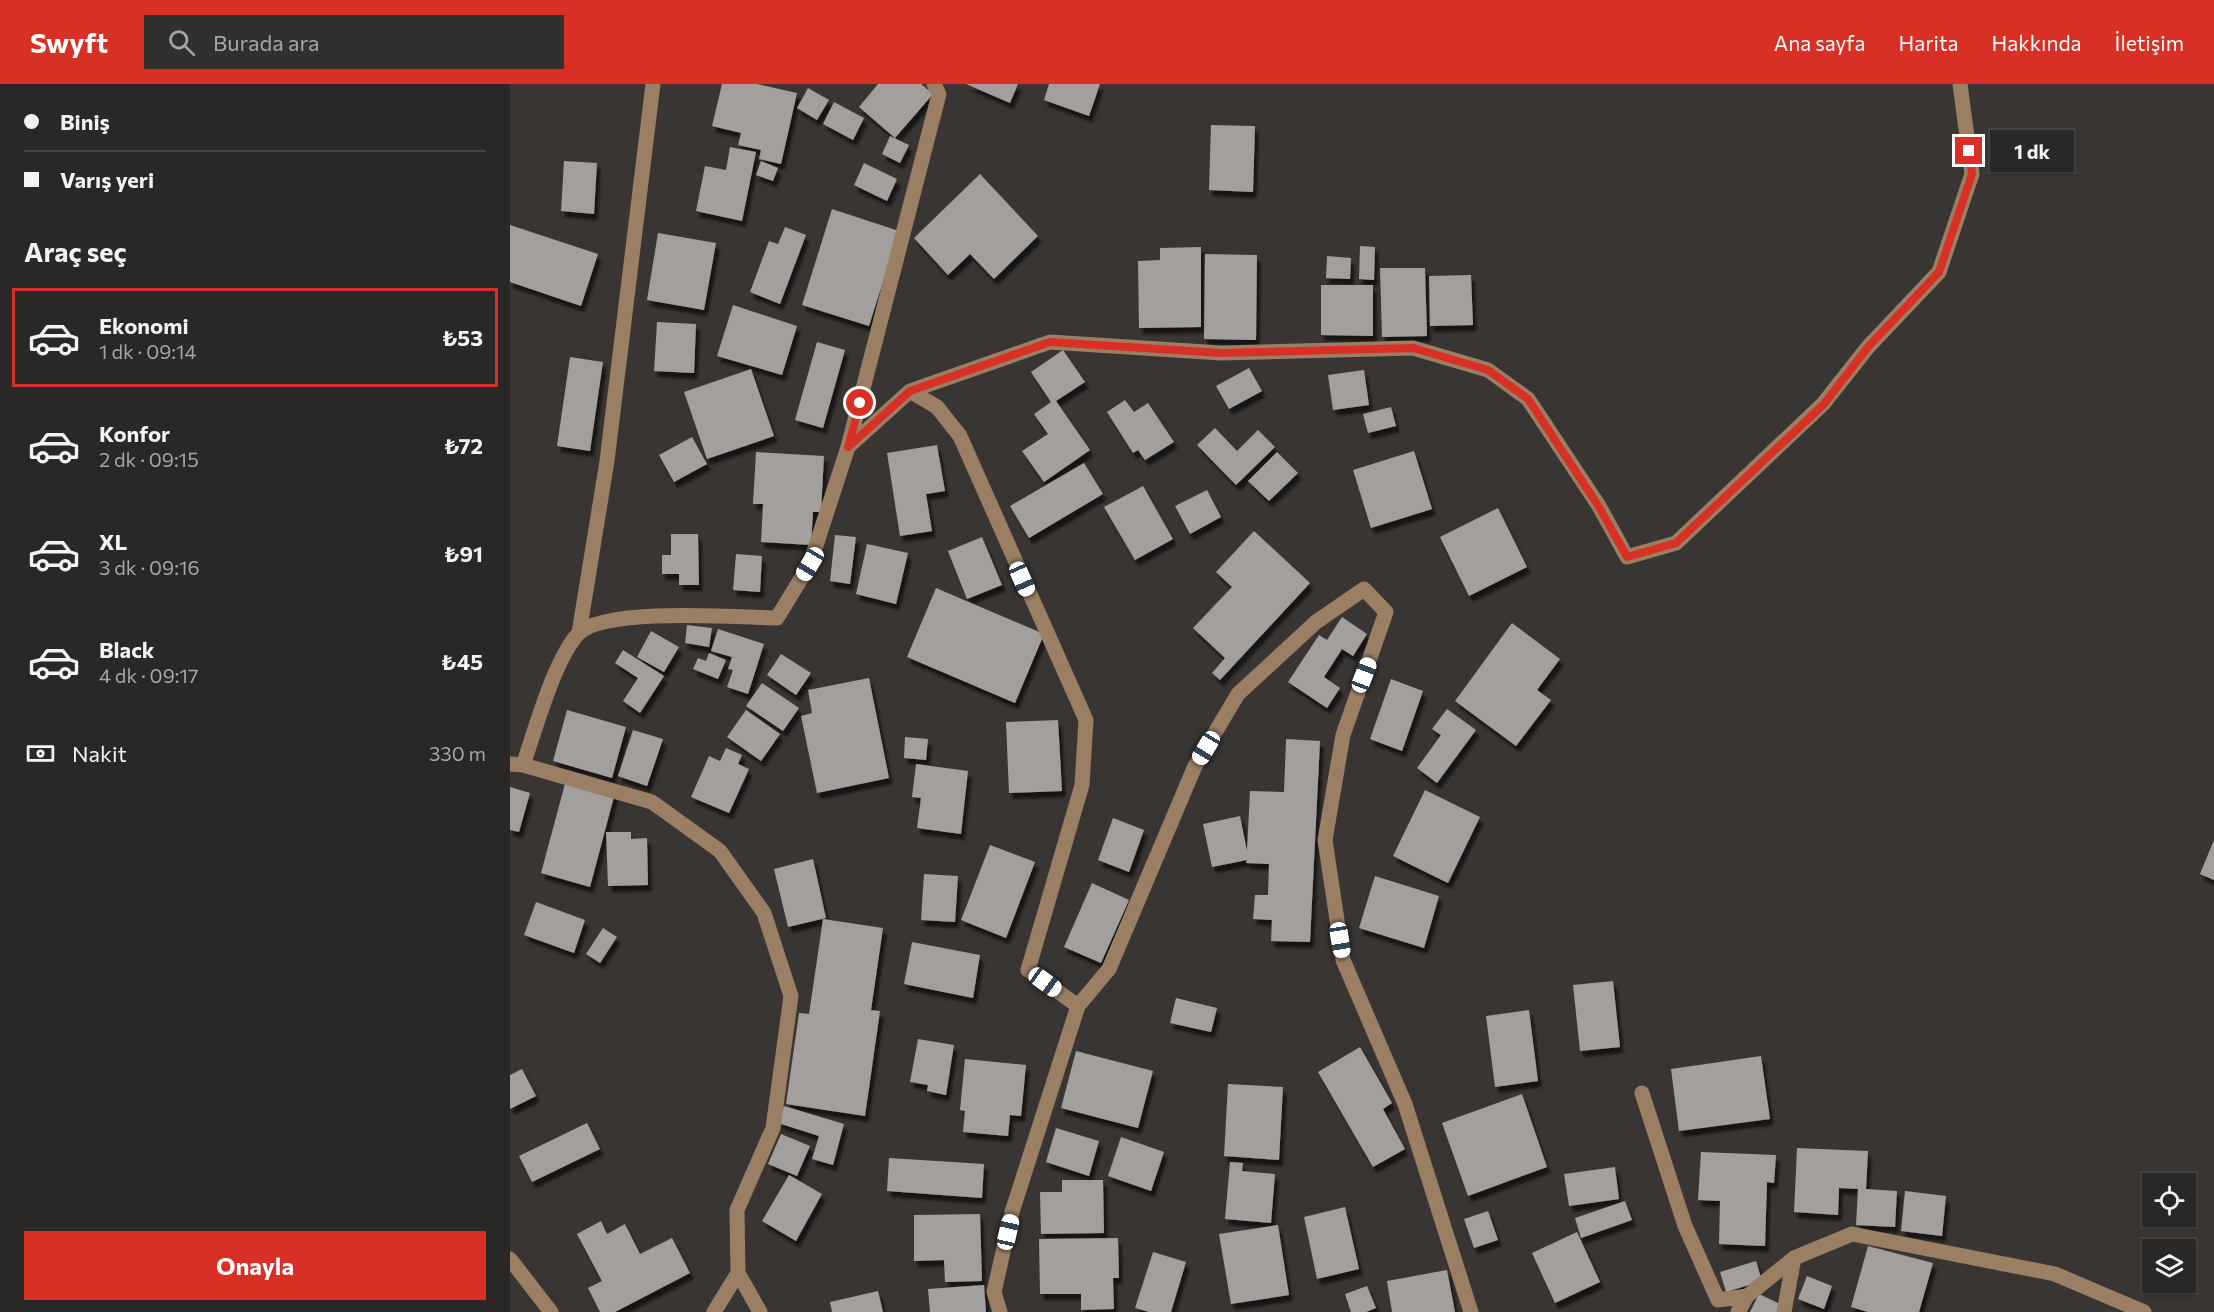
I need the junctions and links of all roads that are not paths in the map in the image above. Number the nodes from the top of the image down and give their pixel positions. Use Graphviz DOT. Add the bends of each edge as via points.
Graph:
graph roads {
  1 [pos="653,84"];
  2 [pos="934,84"];
  3 [pos="1960,84"];
  4 [pos="910,391"];
  5 [pos="848,447"];
  6 [pos="579,633"];
  7 [pos="516,765"];
  8 [pos="1078,1006"];
  9 [pos="1642,1093"];
  10 [pos="1794,1258"];
  11 [pos="510,1259"];
  12 [pos="738,1273"];
  13 [pos="1747,1296"];
  14 [pos="551,1312"];
  15 [pos="714,1312"];
  16 [pos="760,1312"];
  17 [pos="1000,1312"];
  18 [pos="1471,1312"];
  19 [pos="1738,1312"];
  20 [pos="1784,1312"];
  21 [pos="2144,1312"];
  1 -- 6 [label="street" via="607,460"];
  2 -- 5 [label="street" via="939,94"];
  3 -- 4 [label="street" via="1972,174 1939,272 1868,347 1824,404 1676,543 1627,557 1528,399 1488,370 1413,348 1221,353 1050,342"];
  4 -- 5 [label="street"];
  4 -- 8 [label="street" via="937,407 960,436 1086,720 1082,785 1028,970"];
  5 -- 6 [label="street" via="810,564 777,618 652,615 603,622"];
  6 -- 7 [label="street" via="561,660"];
  7 -- 12 [label="street" via="652,802 720,851 764,914 791,996 773,1128 737,1210"];
  8 -- 17 [label="street" via="1012,1212 994,1292"];
  8 -- 18 [label="street" via="1109,969 1195,766 1238,694 1316,622 1364,589 1386,612 1343,735 1325,840 1344,960 1405,1104"];
  9 -- 13 [label="street" via="1685,1226 1718,1300"];
  10 -- 13 [label="street"];
  10 -- 20 [label="street"];
  10 -- 21 [label="street" via="1852,1234 2055,1274"];
  11 -- 14 [label="street"];
  12 -- 15 [label="street"];
  12 -- 16 [label="street"];
  13 -- 19 [label="street"];
}
